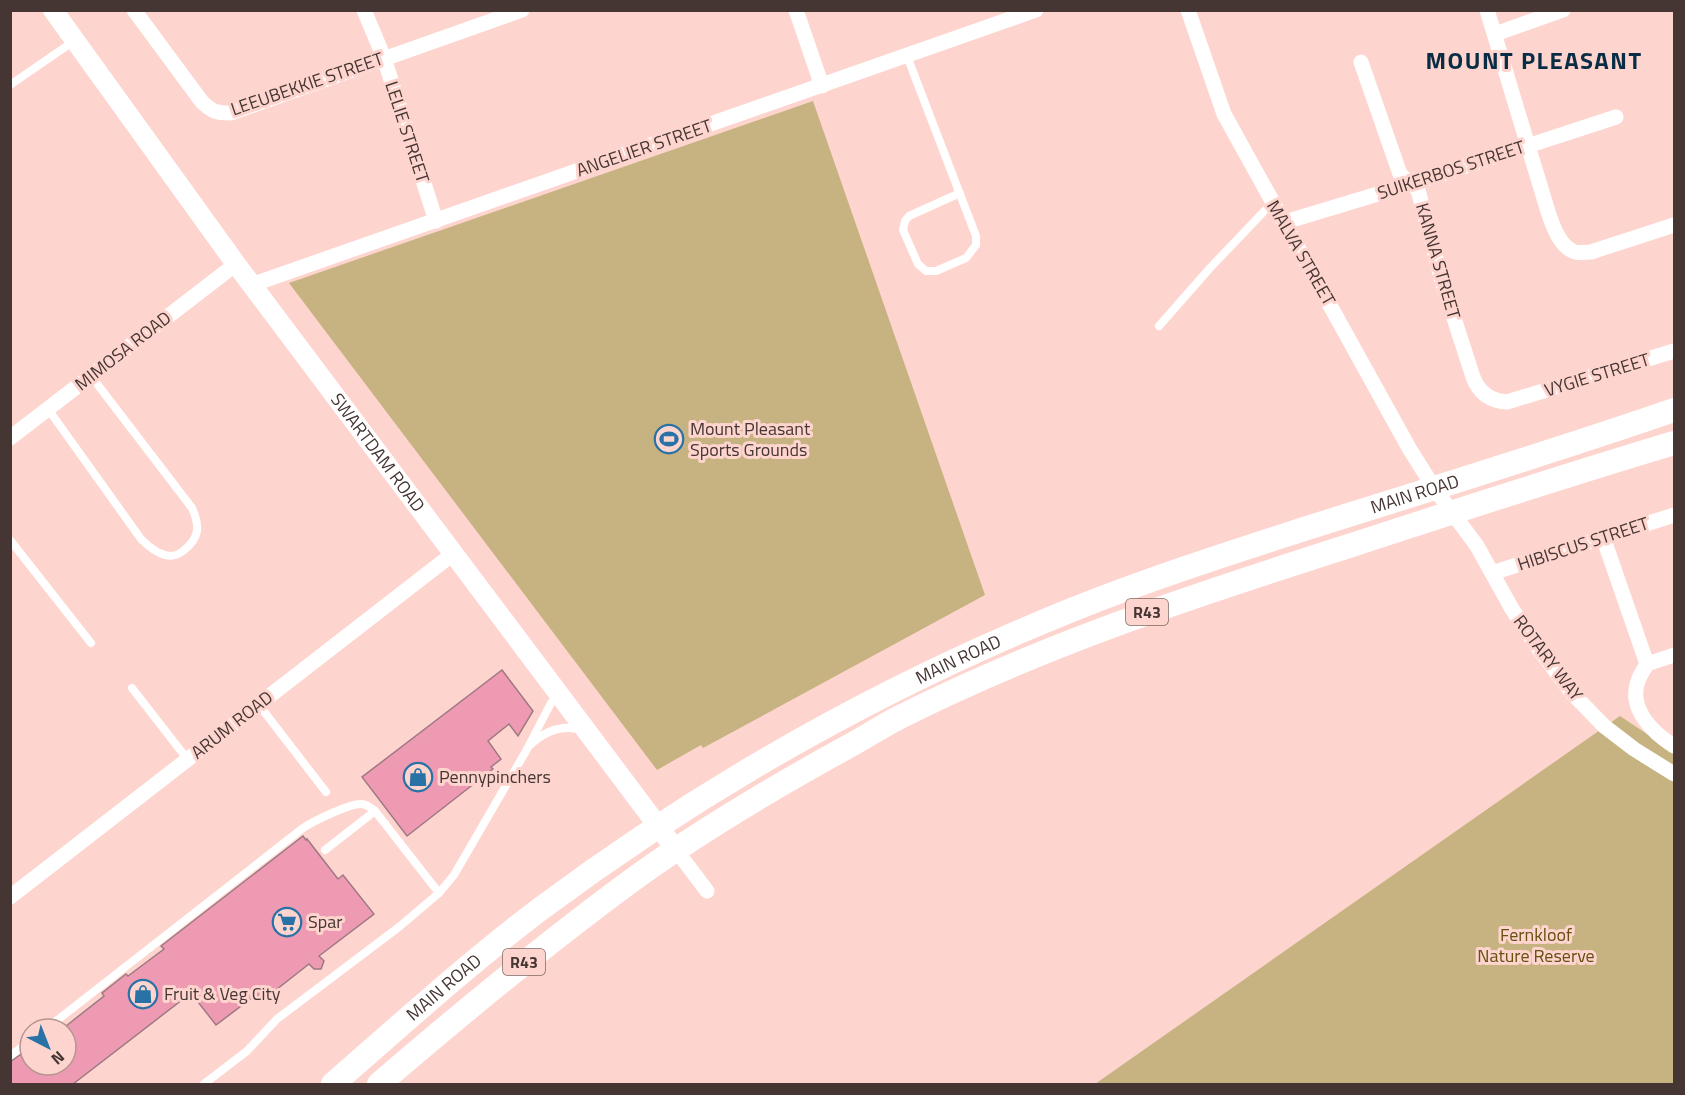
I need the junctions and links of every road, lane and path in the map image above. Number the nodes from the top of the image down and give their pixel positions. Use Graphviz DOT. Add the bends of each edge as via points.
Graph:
graph roads {
  1 [pos="53,10"];
  2 [pos="134,10"];
  3 [pos="364,10"];
  4 [pos="522,10"];
  5 [pos="796,10"];
  6 [pos="1036,10"];
  7 [pos="1188,10"];
  8 [pos="1487,10"];
  9 [pos="1563,10"];
  10 [pos="1495,34"];
  11 [pos="75,40"];
  12 [pos="907,56"];
  13 [pos="384,58"];
  14 [pos="1361,62"];
  15 [pos="10,85"];
  16 [pos="822,86"];
  17 [pos="1616,117"];
  18 [pos="1528,145"];
  19 [pos="1411,184"];
  20 [pos="960,193"];
  21 [pos="1272,203"];
  22 [pos="436,221"];
  23 [pos="1285,222"];
  24 [pos="1674,225"];
  25 [pos="236,264"];
  26 [pos="251,285"];
  27 [pos="1159,326"];
  28 [pos="1674,351"];
  29 [pos="91,376"];
  30 [pos="1519,400"];
  31 [pos="48,410"];
  32 [pos="1674,410"];
  33 [pos="10,438"];
  34 [pos="1674,443"];
  35 [pos="1434,488"];
  36 [pos="1453,512"];
  37 [pos="1674,515"];
  38 [pos="1603,537"];
  39 [pos="10,540"];
  40 [pos="454,553"];
  41 [pos="1492,573"];
  42 [pos="91,643"];
  43 [pos="1674,655"];
  44 [pos="1647,664"];
  45 [pos="132,688"];
  46 [pos="561,695"];
  47 [pos="259,705"];
  48 [pos="592,735"];
  49 [pos="1674,746"];
  50 [pos="525,751"];
  51 [pos="188,760"];
  52 [pos="1674,774"];
  53 [pos="326,792"];
  54 [pos="375,811"];
  55 [pos="658,826"];
  56 [pos="325,850"];
  57 [pos="676,850"];
  58 [pos="707,891"];
  59 [pos="439,893"];
  60 [pos="10,897"];
  61 [pos="61,1017"];
  62 [pos="204,1084"];
  63 [pos="333,1084"];
  64 [pos="379,1084"];
  1 -- 11 [label="street, SWARTDAM ROAD"];
  2 -- 13 [label="street, LEEUBEKKIE STREET" via="202,102 218,113 231,113"];
  3 -- 13 [label="street, LELIE STREET"];
  4 -- 13 [label="street, LEEUBEKKIE STREET"];
  5 -- 16 [label="street"];
  6 -- 12 [label="street, ANGELIER STREET"];
  7 -- 21 [label="street, MALVA STREET" via="1224,114"];
  8 -- 10 [label="street"];
  9 -- 10 [label="street"];
  10 -- 18 [label="street"];
  11 -- 15 [label="lane"];
  11 -- 25 [label="street, SWARTDAM ROAD"];
  12 -- 16 [label="street, ANGELIER STREET"];
  12 -- 20 [label="lane"];
  13 -- 22 [label="street, LELIE STREET"];
  14 -- 19 [label="street, KANNA STREET" via="1400,174"];
  16 -- 22 [label="street, ANGELIER STREET"];
  17 -- 18 [label="street, SUIKERBOS STREET"];
  18 -- 19 [label="street, SUIKERBOS STREET"];
  18 -- 24 [label="street" via="1549,215 1568,248 1591,252"];
  19 -- 23 [label="street, SUIKERBOS STREET"];
  19 -- 30 [label="street, KANNA STREET" via="1418,190 1476,386 1499,402"];
  20 -- 20 [label="lane" via="976,245 966,258 936,271 926,271 918,264 903,230 905,221"];
  21 -- 23 [label="street, MALVA STREET"];
  21 -- 27 [label="lane"];
  22 -- 26 [label="street, ANGELIER STREET"];
  23 -- 35 [label="street, MALVA STREET"];
  25 -- 26 [label="street, SWARTDAM ROAD"];
  25 -- 29 [label="street, MIMOSA ROAD"];
  26 -- 40 [label="street, SWARTDAM ROAD"];
  28 -- 30 [label="street, VYGIE STREET"];
  29 -- 31 [label="street, MIMOSA ROAD"];
  29 -- 31 [label="lane" via="192,508 197,530 194,542 185,550 167,556 141,539"];
  31 -- 33 [label="street, MIMOSA ROAD"];
  32 -- 35 [label="main road, MAIN ROAD / R43"];
  34 -- 36 [label="main road, MAIN ROAD / R43"];
  35 -- 36 [label="street, MALVA STREET"];
  35 -- 55 [label="main road, MAIN ROAD / R43" via="1163,575 1019,632 926,674 798,741"];
  36 -- 41 [label="street, ROTARY WAY"];
  36 -- 57 [label="main road, MAIN ROAD / R43" via="1153,610 1017,663 898,718"];
  37 -- 38 [label="street, HIBISCUS STREET"];
  38 -- 41 [label="street, HIBISCUS STREET"];
  38 -- 44 [label="street"];
  39 -- 42 [label="lane"];
  40 -- 46 [label="street, SWARTDAM ROAD"];
  40 -- 47 [label="street, ARUM ROAD"];
  41 -- 52 [label="street, ROTARY WAY" via="1518,618 1573,694 1634,750"];
  43 -- 44 [label="street"];
  44 -- 49 [label="street" via="1638,682 1639,710 1646,723"];
  45 -- 51 [label="lane"];
  46 -- 48 [label="street, SWARTDAM ROAD"];
  46 -- 50 [label="lane" via="551,703"];
  47 -- 51 [label="street, ARUM ROAD"];
  47 -- 53 [label="lane"];
  48 -- 50 [label="lane" via="575,728 559,728 543,735"];
  48 -- 55 [label="street, SWARTDAM ROAD"];
  50 -- 59 [label="lane" via="454,875"];
  51 -- 60 [label="street, ARUM ROAD"];
  54 -- 56 [label="lane"];
  54 -- 59 [label="lane"];
  54 -- 61 [label="lane" via="359,804 303,828"];
  55 -- 57 [label="street, SWARTDAM ROAD"];
  55 -- 63 [label="main road, MAIN ROAD / R43" via="496,944"];
  57 -- 58 [label="street, SWARTDAM ROAD"];
  57 -- 64 [label="main road, MAIN ROAD / R43" via="532,955"];
  59 -- 62 [label="lane" via="277,1019 248,1051"];
}
